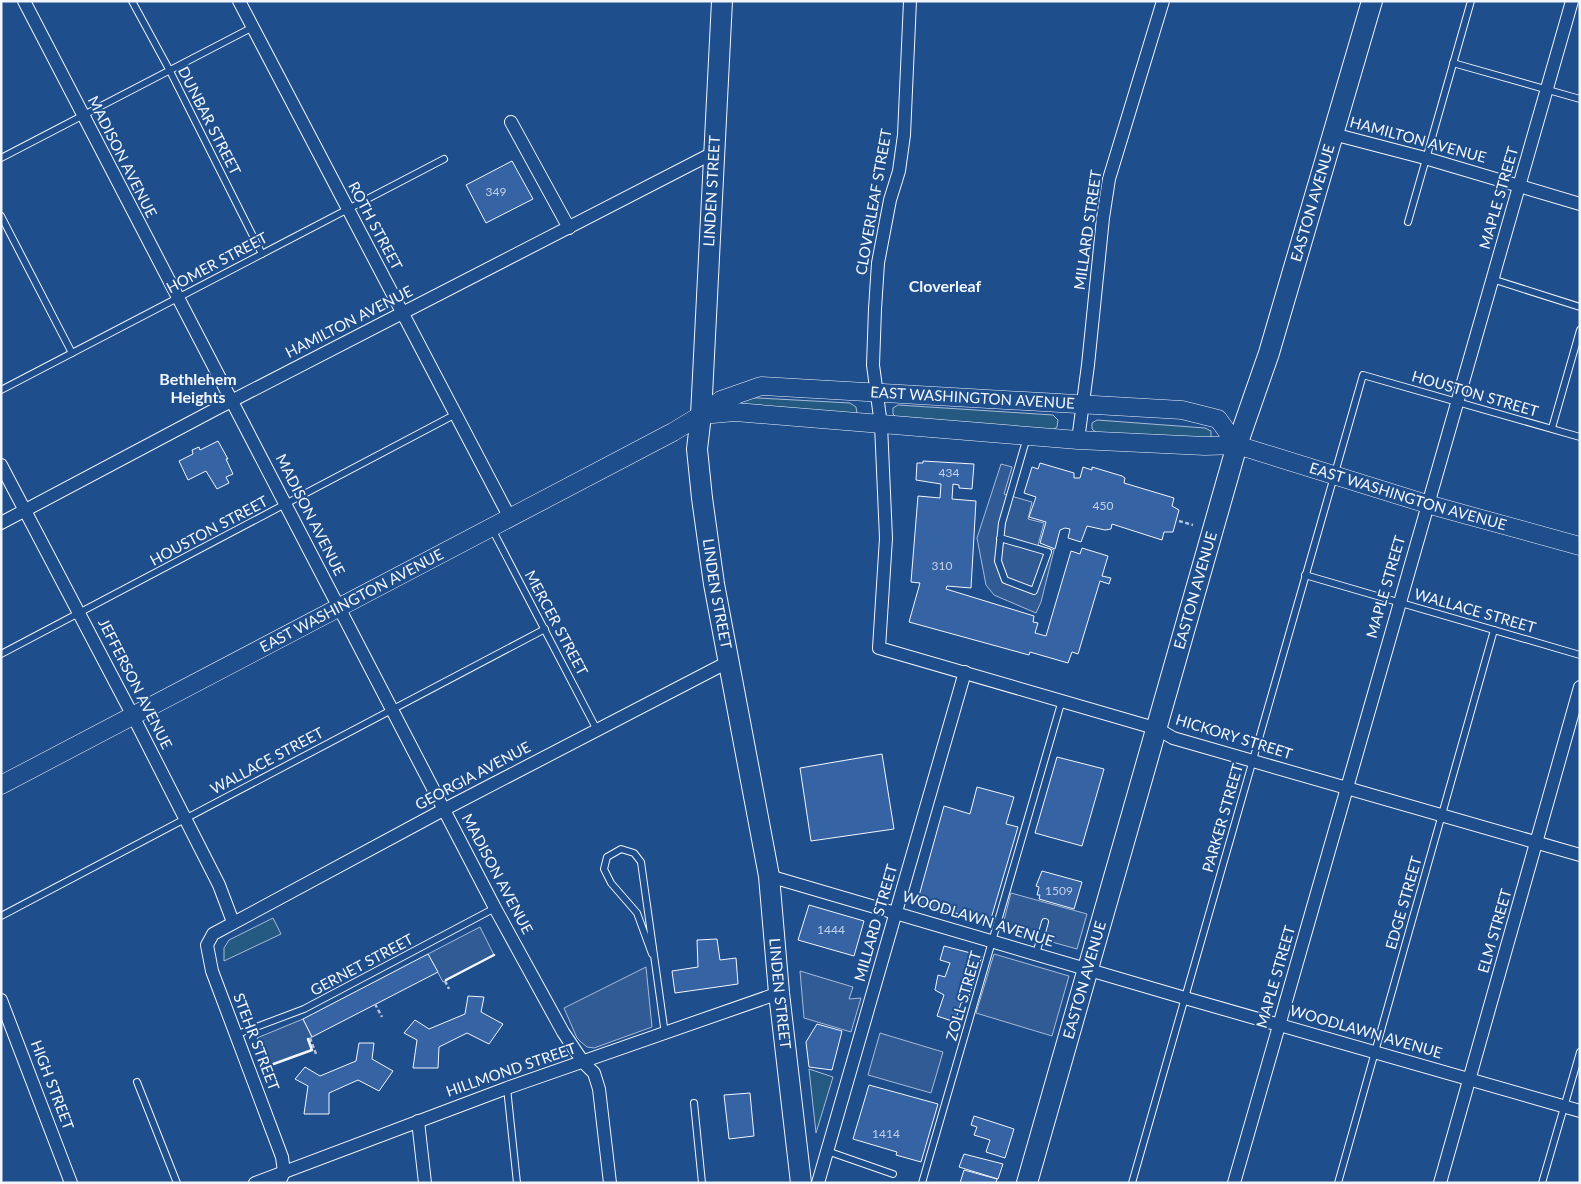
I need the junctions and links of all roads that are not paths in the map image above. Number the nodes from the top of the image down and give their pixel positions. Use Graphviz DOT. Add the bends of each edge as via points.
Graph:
graph roads {
  1 [pos="24,1"];
  2 [pos="132,1"];
  3 [pos="239,1"];
  4 [pos="722,1"];
  5 [pos="910,1"];
  6 [pos="1163,1"];
  7 [pos="1372,1"];
  8 [pos="1471,1"];
  9 [pos="1572,1"];
  10 [pos="253,27"];
  11 [pos="1453,63"];
  12 [pos="170,71"];
  13 [pos="1547,90"];
  14 [pos="1580,99"];
  15 [pos="83,116"];
  16 [pos="512,122"];
  17 [pos="1333,134"];
  18 [pos="713,153"];
  19 [pos="1,158"];
  20 [pos="444,158"];
  21 [pos="1425,158"];
  22 [pos="1520,186"];
  23 [pos="1580,204"];
  24 [pos="348,208"];
  25 [pos="1,216"];
  26 [pos="1408,222"];
  27 [pos="569,228"];
  28 [pos="262,254"];
  29 [pos="1492,280"];
  30 [pos="177,298"];
  31 [pos="1580,307"];
  32 [pos="403,313"];
  33 [pos="1580,330"];
  34 [pos="72,353"];
  35 [pos="1363,375"];
  36 [pos="1,390"];
  37 [pos="878,393"];
  38 [pos="232,401"];
  39 [pos="1457,401"];
  40 [pos="1082,405"];
  41 [pos="454,415"];
  42 [pos="701,415"];
  43 [pos="881,425"];
  44 [pos="1552,428"];
  45 [pos="1027,436"];
  46 [pos="1580,437"];
  47 [pos="1078,440"];
  48 [pos="1237,445"];
  49 [pos="1,465"];
  50 [pos="1335,476"];
  51 [pos="286,503"];
  52 [pos="1427,504"];
  53 [pos="26,510"];
  54 [pos="510,518"];
  55 [pos="1,523"];
  56 [pos="492,529"];
  57 [pos="1000,538"];
  58 [pos="1580,546"];
  59 [pos="1305,575"];
  60 [pos="1399,602"];
  61 [pos="339,608"];
  62 [pos="80,613"];
  63 [pos="545,630"];
  64 [pos="1494,630"];
  65 [pos="879,648"];
  66 [pos="1,654"];
  67 [pos="1580,655"];
  68 [pos="728,662"];
  69 [pos="965,672"];
  70 [pos="1580,687"];
  71 [pos="1062,700"];
  72 [pos="393,709"];
  73 [pos="133,716"];
  74 [pos="1158,729"];
  75 [pos="597,730"];
  76 [pos="1252,760"];
  77 [pos="1,785"];
  78 [pos="1346,787"];
  79 [pos="445,809"];
  80 [pos="1442,815"];
  81 [pos="184,819"];
  82 [pos="1537,842"];
  83 [pos="1580,855"];
  84 [pos="769,876"];
  85 [pos="495,908"];
  86 [pos="896,912"];
  87 [pos="1,916"];
  88 [pos="233,922"];
  89 [pos="1046,922"];
  90 [pos="993,941"];
  91 [pos="652,954"];
  92 [pos="1036,954"];
  93 [pos="1089,970"];
  94 [pos="779,993"];
  95 [pos="1185,998"];
  96 [pos="1,1000"];
  97 [pos="1280,1024"];
  98 [pos="665,1034"];
  99 [pos="235,1035"];
  100 [pos="1375,1051"];
  101 [pos="1580,1052"];
  102 [pos="584,1062"];
  103 [pos="1470,1079"];
  104 [pos="138,1082"];
  105 [pos="507,1088"];
  106 [pos="694,1103"];
  107 [pos="1564,1106"];
  108 [pos="1580,1111"];
  109 [pos="418,1121"];
  110 [pos="827,1152"];
  111 [pos="893,1174"];
  112 [pos="281,1177"];
  113 [pos="71,1183"];
  114 [pos="177,1183"];
  115 [pos="255,1183"];
  116 [pos="425,1183"];
  117 [pos="517,1183"];
  118 [pos="610,1183"];
  119 [pos="702,1183"];
  120 [pos="801,1183"];
  121 [pos="818,1183"];
  122 [pos="922,1183"];
  123 [pos="1027,1183"];
  124 [pos="1132,1183"];
  125 [pos="1234,1183"];
  126 [pos="1338,1183"];
  127 [pos="1440,1183"];
  128 [pos="1542,1183"];
  1 -- 15 [label="street, MADISON AVENUE"];
  2 -- 12 [label="lane, DUNBAR STREET"];
  3 -- 10 [label="street, ROTH STREET"];
  4 -- 18 [label="main road, LINDEN STREET"];
  5 -- 37 [label="street, CLOVERLEAF STREET" via="904,135 878,263 873,364"];
  6 -- 40 [label="street, MILLARD STREET" via="1109,179"];
  7 -- 17 [label="main road, EASTON AVENUE"];
  8 -- 11 [label="lane"];
  9 -- 13 [label="street, MAPLE STREET"];
  10 -- 12 [label="lane"];
  10 -- 24 [label="street, ROTH STREET"];
  11 -- 13 [label="lane"];
  11 -- 21 [label="lane"];
  12 -- 15 [label="lane"];
  12 -- 28 [label="lane, DUNBAR STREET"];
  13 -- 14 [label="lane"];
  13 -- 22 [label="street, MAPLE STREET"];
  15 -- 19 [label="lane"];
  15 -- 30 [label="street, MADISON AVENUE"];
  16 -- 27 [label="street"];
  17 -- 21 [label="street, HAMILTON AVENUE"];
  17 -- 48 [label="main road, EASTON AVENUE" via="1269,353"];
  18 -- 27 [label="street, HAMILTON AVENUE"];
  18 -- 42 [label="main road, LINDEN STREET"];
  20 -- 24 [label="lane, HOMER STREET"];
  21 -- 22 [label="street, HAMILTON AVENUE"];
  21 -- 26 [label="lane"];
  22 -- 23 [label="street, HAMILTON AVENUE"];
  22 -- 29 [label="street, MAPLE STREET"];
  24 -- 28 [label="lane, HOMER STREET"];
  24 -- 32 [label="street, ROTH STREET"];
  25 -- 34 [label="lane"];
  27 -- 32 [label="street, HAMILTON AVENUE"];
  28 -- 30 [label="lane, HOMER STREET"];
  29 -- 31 [label="lane"];
  29 -- 39 [label="street, MAPLE STREET"];
  30 -- 34 [label="lane, HOMER STREET"];
  30 -- 38 [label="street, MADISON AVENUE"];
  32 -- 38 [label="street, HAMILTON AVENUE"];
  32 -- 41 [label="street, ROTH STREET"];
  33 -- 44 [label="lane"];
  34 -- 36 [label="lane, HOMER STREET"];
  35 -- 39 [label="lane, HOUSTON STREET"];
  35 -- 50 [label="lane, PARKER STREET"];
  37 -- 40 [label="street, EAST WASHINGTON AVENUE"];
  37 -- 42 [label="street, EAST WASHINGTON AVENUE" via="761,386 721,400"];
  37 -- 43 [label="street, CLOVERLEAF STREET"];
  38 -- 51 [label="street, MADISON AVENUE"];
  38 -- 53 [label="street, HAMILTON AVENUE"];
  39 -- 44 [label="lane, HOUSTON STREET"];
  39 -- 52 [label="street, MAPLE STREET"];
  40 -- 47 [label="street, MILLARD STREET"];
  40 -- 48 [label="street, EAST WASHINGTON AVENUE" via="1182,410 1218,419"];
  41 -- 51 [label="lane, HOUSTON STREET"];
  41 -- 54 [label="street, ROTH STREET"];
  42 -- 43 [label="street, EAST WASHINGTON AVENUE" via="735,412"];
  42 -- 54 [label="street, EAST WASHINGTON AVENUE"];
  42 -- 68 [label="main road, LINDEN STREET" via="697,449 702,498"];
  43 -- 45 [label="street, EAST WASHINGTON AVENUE"];
  43 -- 65 [label="street, CLOVERLEAF STREET" via="886,538"];
  44 -- 46 [label="lane, HOUSTON STREET"];
  45 -- 47 [label="street, EAST WASHINGTON AVENUE"];
  45 -- 57 [label="lane"];
  47 -- 48 [label="street, EAST WASHINGTON AVENUE"];
  48 -- 50 [label="street, EAST WASHINGTON AVENUE"];
  48 -- 74 [label="main road, EASTON AVENUE"];
  49 -- 53 [label="street, JEFFERSON AVENUE"];
  50 -- 52 [label="street, EAST WASHINGTON AVENUE"];
  50 -- 59 [label="lane, PARKER STREET"];
  51 -- 61 [label="street, MADISON AVENUE"];
  51 -- 62 [label="lane, HOUSTON STREET"];
  52 -- 58 [label="street, EAST WASHINGTON AVENUE"];
  52 -- 60 [label="street, MAPLE STREET"];
  53 -- 55 [label="street, HAMILTON AVENUE"];
  53 -- 62 [label="street, JEFFERSON AVENUE"];
  54 -- 56 [label="street, EAST WASHINGTON AVENUE"];
  56 -- 61 [label="street, EAST WASHINGTON AVENUE"];
  56 -- 63 [label="lane, MERCER STREET"];
  57 -- 57 [label="lane" via="998,561 1005,580 1034,591 1048,552"];
  59 -- 60 [label="lane, WALLACE STREET"];
  59 -- 76 [label="lane, PARKER STREET"];
  60 -- 64 [label="lane, WALLACE STREET"];
  60 -- 78 [label="street, MAPLE STREET"];
  61 -- 72 [label="street, MADISON AVENUE"];
  61 -- 73 [label="street, EAST WASHINGTON AVENUE"];
  62 -- 66 [label="lane, HOUSTON STREET"];
  62 -- 73 [label="street, JEFFERSON AVENUE"];
  63 -- 72 [label="lane, WALLACE STREET"];
  63 -- 75 [label="lane, MERCER STREET"];
  64 -- 67 [label="lane, WALLACE STREET"];
  64 -- 80 [label="lane, EDGE STREET"];
  65 -- 69 [label="street, HICKORY STREET"];
  68 -- 75 [label="street, GEORGIA AVENUE"];
  68 -- 84 [label="main road, LINDEN STREET"];
  69 -- 71 [label="street, HICKORY STREET"];
  69 -- 86 [label="street, MILLARD STREET"];
  70 -- 82 [label="street, ELM STREET"];
  71 -- 74 [label="street, HICKORY STREET"];
  71 -- 90 [label="lane, ZOLL STREET"];
  72 -- 79 [label="street, MADISON AVENUE"];
  72 -- 81 [label="lane, WALLACE STREET"];
  73 -- 77 [label="street, EAST WASHINGTON AVENUE"];
  73 -- 81 [label="street, JEFFERSON AVENUE"];
  74 -- 76 [label="street, HICKORY STREET" via="1173,738"];
  74 -- 93 [label="main road, EASTON AVENUE"];
  75 -- 79 [label="street, GEORGIA AVENUE"];
  76 -- 78 [label="street, HICKORY STREET"];
  76 -- 95 [label="lane, PARKER STREET"];
  78 -- 80 [label="street, HICKORY STREET"];
  78 -- 97 [label="street, MAPLE STREET"];
  79 -- 85 [label="street, MADISON AVENUE"];
  79 -- 88 [label="street, GEORGIA AVENUE"];
  80 -- 82 [label="street, HICKORY STREET"];
  80 -- 100 [label="lane, EDGE STREET"];
  81 -- 87 [label="lane, WALLACE STREET"];
  81 -- 88 [label="street, JEFFERSON AVENUE" via="219,885"];
  82 -- 83 [label="street, HICKORY STREET"];
  82 -- 103 [label="street, ELM STREET"];
  84 -- 86 [label="street, WOODLAWN AVENUE"];
  84 -- 94 [label="main road, LINDEN STREET"];
  85 -- 99 [label="lane, GERNET STREET" via="304,1010"];
  85 -- 102 [label="street, MADISON AVENUE" via="563,1032"];
  86 -- 90 [label="street, WOODLAWN AVENUE"];
  86 -- 110 [label="street, MILLARD STREET"];
  88 -- 99 [label="street, STEHR STREET" via="213,934 207,945 212,971"];
  89 -- 92 [label="lane"];
  90 -- 92 [label="street, WOODLAWN AVENUE"];
  90 -- 122 [label="lane, ZOLL STREET"];
  91 -- 91 [label="lane" via="637,913 611,883 604,869 607,858 621,849 634,852 641,862"];
  91 -- 98 [label="lane"];
  92 -- 93 [label="street, WOODLAWN AVENUE"];
  93 -- 95 [label="street, WOODLAWN AVENUE"];
  93 -- 123 [label="main road, EASTON AVENUE"];
  94 -- 98 [label="street, HILLMOND STREET"];
  94 -- 120 [label="main road, LINDEN STREET"];
  95 -- 97 [label="street, WOODLAWN AVENUE"];
  95 -- 124 [label="lane, PARKER STREET"];
  96 -- 113 [label="street, HIGH STREET"];
  97 -- 100 [label="street, WOODLAWN AVENUE"];
  97 -- 125 [label="street, MAPLE STREET"];
  98 -- 102 [label="street, HILLMOND STREET"];
  99 -- 112 [label="street, STEHR STREET" via="282,1157"];
  100 -- 103 [label="street, WOODLAWN AVENUE"];
  100 -- 126 [label="lane, EDGE STREET"];
  101 -- 107 [label="lane"];
  102 -- 105 [label="street, HILLMOND STREET"];
  102 -- 118 [label="street, MADISON AVENUE" via="594,1073 599,1090"];
  103 -- 107 [label="street, WOODLAWN AVENUE"];
  103 -- 127 [label="street, ELM STREET"];
  104 -- 114 [label="lane"];
  105 -- 109 [label="street, HILLMOND STREET"];
  105 -- 117 [label="lane"];
  106 -- 119 [label="lane"];
  107 -- 108 [label="street, WOODLAWN AVENUE"];
  107 -- 128 [label="lane"];
  109 -- 112 [label="street, HILLMOND STREET"];
  109 -- 116 [label="street"];
  110 -- 111 [label="lane"];
  110 -- 121 [label="street, MILLARD STREET"];
  112 -- 115 [label="street, HILLMOND STREET"];
}
